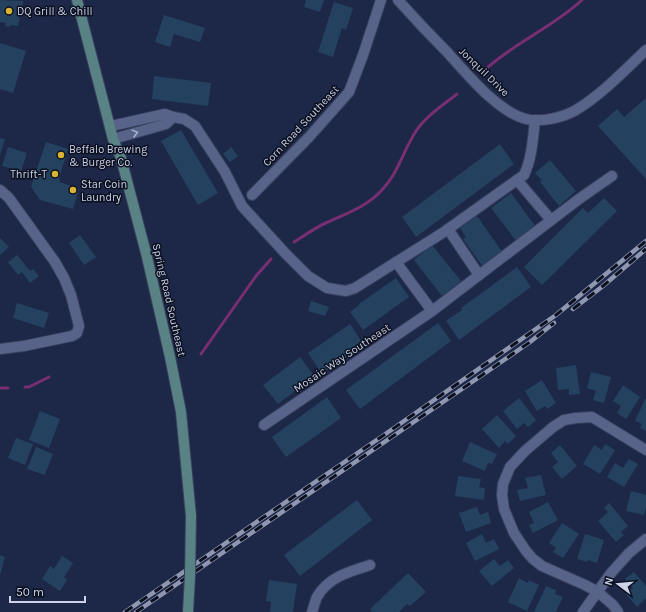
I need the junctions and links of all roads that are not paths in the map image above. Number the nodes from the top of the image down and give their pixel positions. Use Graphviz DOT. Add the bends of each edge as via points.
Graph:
graph roads {
  1 [pos="77,0"];
  2 [pos="381,0"];
  3 [pos="398,0"];
  4 [pos="646,50"];
  5 [pos="173,117"];
  6 [pos="535,120"];
  7 [pos="111,126"];
  8 [pos="113,139"];
  9 [pos="612,176"];
  10 [pos="516,180"];
  11 [pos="0,190"];
  12 [pos="252,195"];
  13 [pos="551,220"];
  14 [pos="448,229"];
  15 [pos="396,262"];
  16 [pos="479,275"];
  17 [pos="432,311"];
  18 [pos="0,349"];
  19 [pos="264,424"];
  20 [pos="646,450"];
  21 [pos="646,539"];
  22 [pos="370,565"];
  23 [pos="598,592"];
  24 [pos="188,612"];
  25 [pos="312,612"];
  26 [pos="583,612"];
  27 [pos="618,612"];
  1 -- 7 [label="main road, Spring Road Southeast"];
  2 -- 12 [label="street, Corn Road Southeast" via="349,92"];
  3 -- 6 [label="street, Jonquil Drive" via="497,103 527,120"];
  4 -- 6 [label="street, Jonquil Drive" via="607,86 575,110 547,120"];
  5 -- 7 [label="street" via="165,114"];
  8 -- 5 [label="street, one-way" via="166,124"];
  5 -- 15 [label="street" via="184,119 195,126 225,172 242,206 308,276 327,288 346,291"];
  6 -- 10 [label="street" via="528,167 524,175"];
  7 -- 8 [label="main road, Spring Road Southeast"];
  8 -- 24 [label="main road, Spring Road Southeast, bridge" via="121,158 144,246 181,412 191,516"];
  9 -- 13 [label="street, Mosaic Way Southeast"];
  10 -- 13 [label="street"];
  10 -- 14 [label="street"];
  11 -- 18 [label="street" via="12,202 55,262 71,295 79,326 77,333 72,336"];
  13 -- 16 [label="street, Mosaic Way Southeast"];
  14 -- 15 [label="street"];
  14 -- 16 [label="street"];
  15 -- 17 [label="street"];
  16 -- 17 [label="street, Mosaic Way Southeast"];
  17 -- 19 [label="street, Mosaic Way Southeast"];
  20 -- 23 [label="street" via="592,417 564,420 525,451 510,467 503,484 504,509 514,533 533,559 542,566"];
  21 -- 23 [label="street" via="629,553"];
  22 -- 25 [label="street" via="343,574 326,586 317,597"];
  23 -- 26 [label="street"];
  23 -- 27 [label="street"];
}
